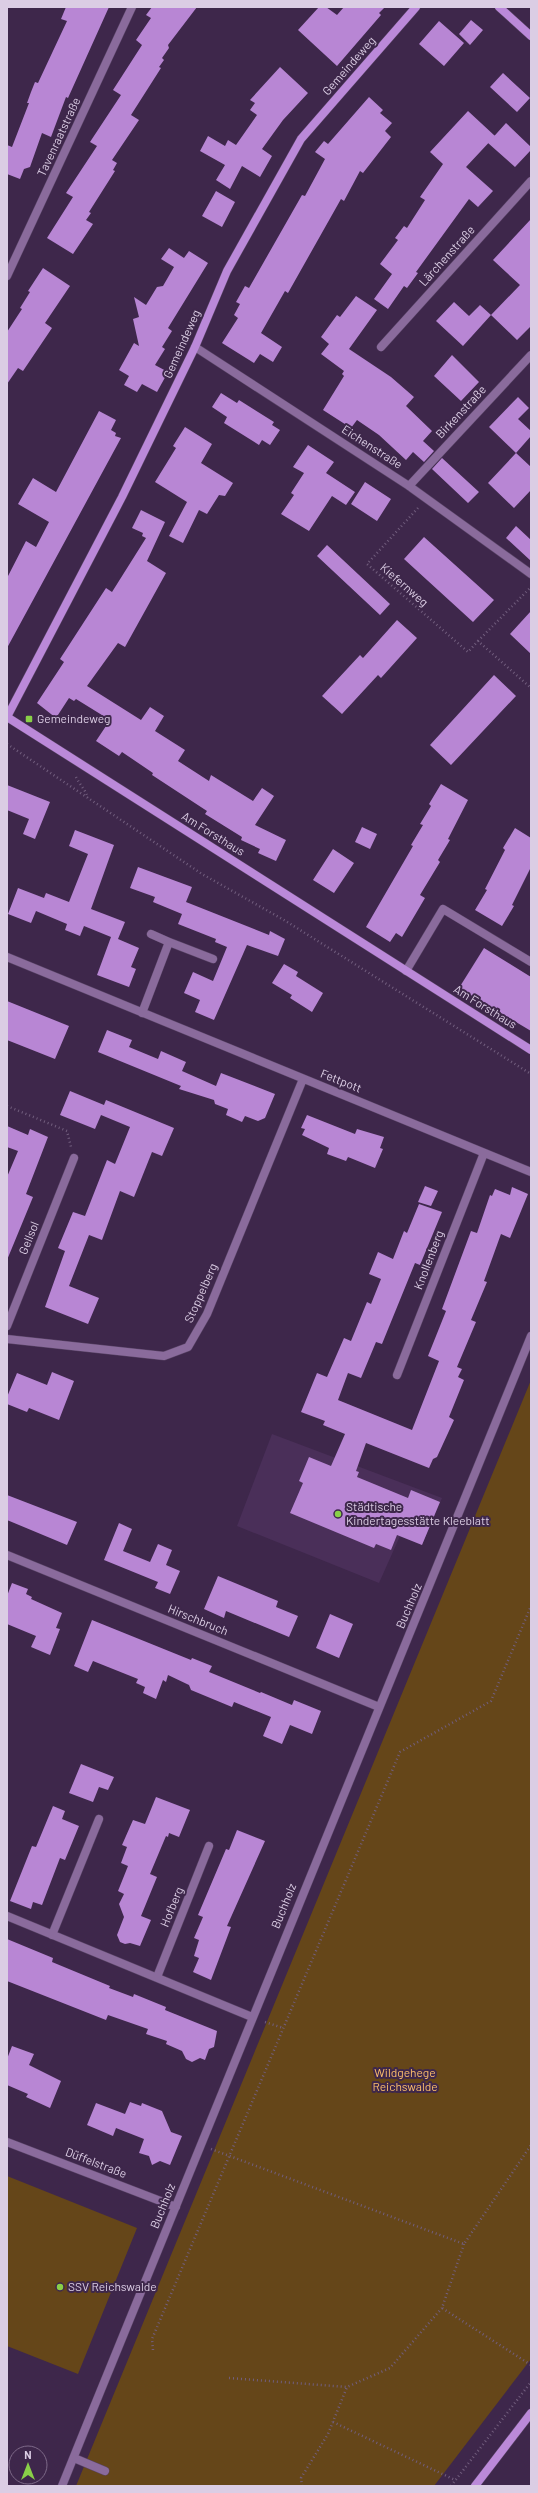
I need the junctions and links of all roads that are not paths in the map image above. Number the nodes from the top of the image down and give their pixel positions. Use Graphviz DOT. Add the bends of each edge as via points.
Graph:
graph roads {
  1 [pos="132,7"];
  2 [pos="416,7"];
  3 [pos="498,7"];
  4 [pos="531,36"];
  5 [pos="531,182"];
  6 [pos="7,276"];
  7 [pos="195,347"];
  8 [pos="381,347"];
  9 [pos="531,355"];
  10 [pos="409,486"];
  11 [pos="531,574"];
  12 [pos="7,717"];
  13 [pos="151,934"];
  14 [pos="169,942"];
  15 [pos="7,958"];
  16 [pos="213,959"];
  17 [pos="531,962"];
  18 [pos="406,971"];
  19 [pos="142,1013"];
  20 [pos="531,1050"];
  21 [pos="303,1079"];
  22 [pos="484,1152"];
  23 [pos="74,1158"];
  24 [pos="531,1172"];
  25 [pos="7,1326"];
  26 [pos="531,1336"];
  27 [pos="7,1339"];
  28 [pos="397,1376"];
  29 [pos="7,1555"];
  30 [pos="379,1707"];
  31 [pos="99,1818"];
  32 [pos="209,1846"];
  33 [pos="7,1916"];
  34 [pos="52,1935"];
  35 [pos="157,1977"];
  36 [pos="252,2017"];
  37 [pos="7,2142"];
  38 [pos="176,2207"];
  39 [pos="531,2413"];
  40 [pos="74,2458"];
  41 [pos="105,2471"];
  42 [pos="62,2486"];
  43 [pos="475,2486"];
  1 -- 6 [label="street, Tavenraatstraße"];
  2 -- 7 [label="street, Gemeindeweg" via="301,139 227,270"];
  3 -- 4 [label="street"];
  5 -- 8 [label="street, Lärchenstraße"];
  7 -- 10 [label="street, Eichenstraße"];
  7 -- 12 [label="street, Gemeindeweg" via="122,497"];
  9 -- 10 [label="street, Birkenstraße"];
  10 -- 11 [label="street, Eichenstraße"];
  12 -- 18 [label="street, Am Forsthaus"];
  13 -- 14 [label="street"];
  14 -- 16 [label="street"];
  14 -- 19 [label="street"];
  15 -- 19 [label="street, Fettpott"];
  17 -- 18 [label="street" via="443,909"];
  18 -- 20 [label="street, Am Forsthaus"];
  19 -- 21 [label="street, Fettpott"];
  21 -- 22 [label="street, Fettpott"];
  21 -- 27 [label="street, Stoppelberg" via="207,1314 188,1347 164,1356"];
  22 -- 24 [label="street, Fettpott"];
  22 -- 28 [label="street, Knollenberg"];
  23 -- 25 [label="street, Gellsol"];
  26 -- 30 [label="street, Buchholz"];
  29 -- 30 [label="street, Hirschbruch"];
  30 -- 36 [label="street, Buchholz"];
  31 -- 34 [label="street"];
  32 -- 35 [label="street, Hofberg"];
  33 -- 34 [label="street"];
  34 -- 35 [label="street"];
  35 -- 36 [label="street"];
  36 -- 38 [label="street, Buchholz"];
  37 -- 38 [label="street, Düffelstraße"];
  38 -- 40 [label="street, Buchholz"];
  39 -- 43 [label="street"];
  40 -- 41 [label="street"];
  40 -- 42 [label="street, Buchholz"];
}
